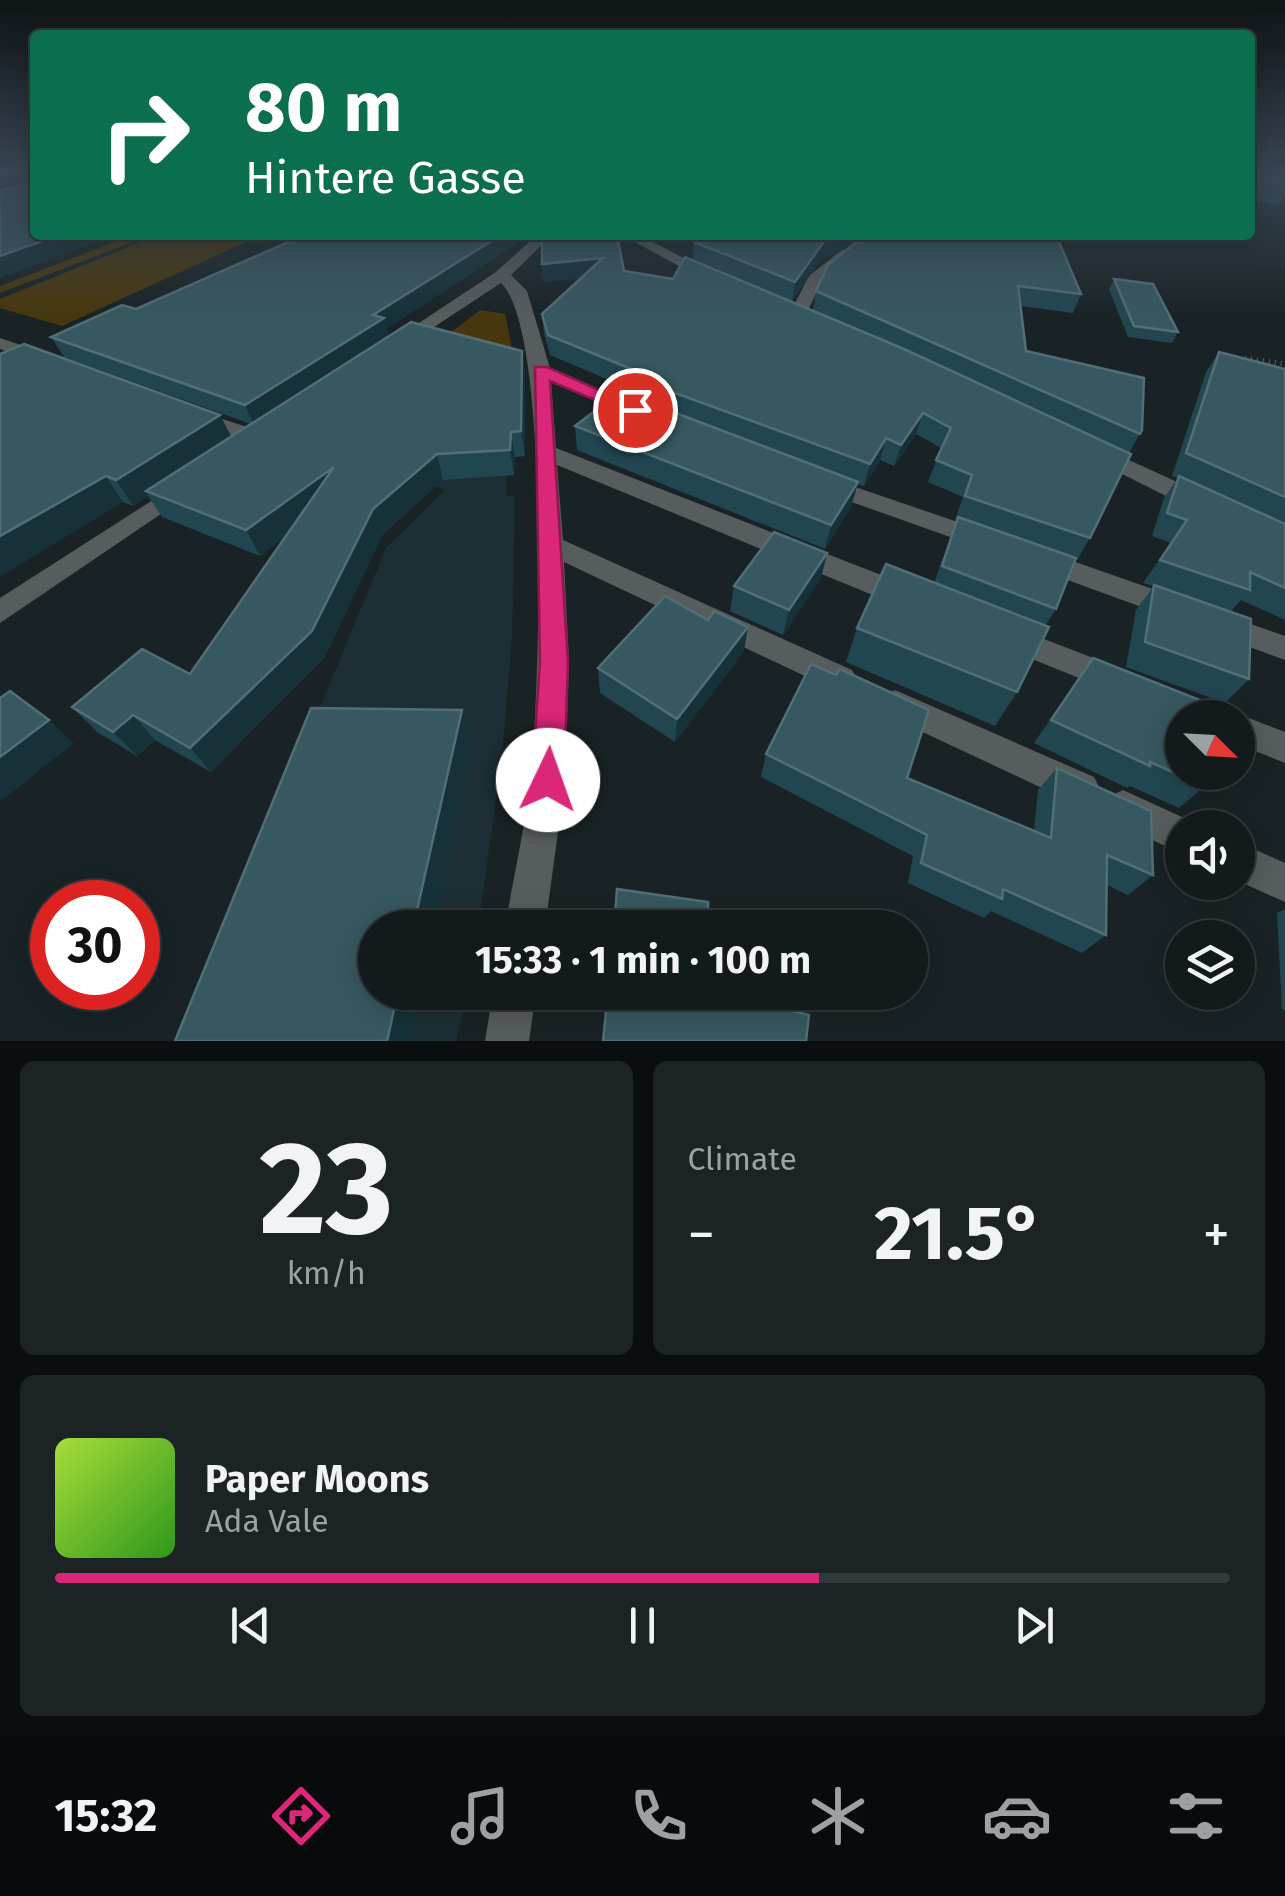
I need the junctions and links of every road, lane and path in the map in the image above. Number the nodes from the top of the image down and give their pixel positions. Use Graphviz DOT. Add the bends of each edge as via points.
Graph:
graph roads {
  1 [pos="540,240"];
  2 [pos="639,240"];
  3 [pos="848,252"];
  4 [pos="502,275"];
  5 [pos="728,284"];
  6 [pos="823,326"];
  7 [pos="0,343"];
  8 [pos="383,353"];
  9 [pos="1245,358"];
  10 [pos="1285,364"];
  11 [pos="69,369"];
  12 [pos="541,371"];
  13 [pos="173,408"];
  14 [pos="284,420"];
  15 [pos="663,422"];
  16 [pos="256,438"];
  17 [pos="1072,440"];
  18 [pos="545,452"];
  19 [pos="226,460"];
  20 [pos="804,478"];
  21 [pos="194,481"];
  22 [pos="1214,509"];
  23 [pos="550,546"];
  24 [pos="934,607"];
  25 [pos="0,612"];
  26 [pos="989,630"];
  27 [pos="1285,648"];
  28 [pos="1136,688"];
  29 [pos="1255,736"];
  30 [pos="1285,748"];
  31 [pos="1165,828"];
  32 [pos="1255,869"];
  33 [pos="1285,882"];
  34 [pos="528,910"];
  35 [pos="512,1010"];
  36 [pos="507,1041"];
  1 -- 4 [label="street"];
  2 -- 5 [label="street"];
  3 -- 6 [label="street" via="789,311"];
  4 -- 8 [label="street"];
  4 -- 12 [label="street" via="519,291"];
  7 -- 11 [label="street"];
  9 -- 10 [label="path"];
  12 -- 15 [label="street"];
  12 -- 18 [label="street"];
  13 -- 16 [label="street"];
  14 -- 16 [label="street"];
  16 -- 19 [label="street"];
  17 -- 22 [label="street"];
  18 -- 23 [label="street"];
  18 -- 24 [label="street"];
  20 -- 27 [label="street"];
  21 -- 25 [label="street"];
  23 -- 31 [label="street"];
  23 -- 34 [label="street" via="548,780"];
  26 -- 28 [label="street"];
  29 -- 30 [label="street"];
  32 -- 33 [label="street"];
  35 -- 36 [label="street"];
}
